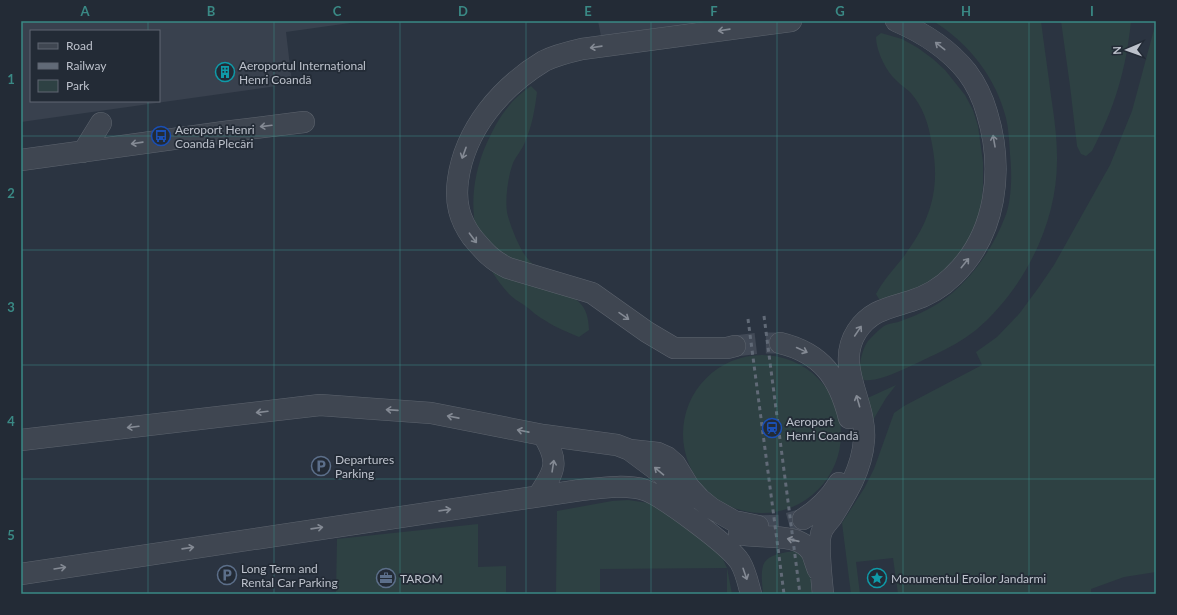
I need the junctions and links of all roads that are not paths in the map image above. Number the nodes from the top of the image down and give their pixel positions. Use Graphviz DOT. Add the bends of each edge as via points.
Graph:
graph roads {
  1 [pos="791,21"];
  2 [pos="896,21"];
  3 [pos="304,122"];
  4 [pos="101,123"];
  5 [pos="83,152"];
  6 [pos="21,160"];
  7 [pos="780,343"];
  8 [pos="735,346"];
  9 [pos="543,435"];
  10 [pos="21,440"];
  11 [pos="630,450"];
  12 [pos="538,496"];
  13 [pos="803,519"];
  14 [pos="758,526"];
  15 [pos="21,574"];
  16 [pos="822,587"];
  17 [pos="751,594"];
  1 -- 8 [label="street, one-way" via="582,49 546,61 520,78 481,118 464,153 458,177 457,203 462,222 484,252 495,262 592,293 674,348"];
  16 -- 2 [label="street, one-way" via="821,532 854,480 863,452 861,412 849,368 848,352 851,343 868,318 888,307 928,295 953,276 976,249 992,209 995,192 995,145 984,105 968,73 952,55 932,40"];
  3 -- 5 [label="street, one-way"];
  4 -- 5 [label="street"];
  5 -- 6 [label="street"];
  7 -- 13 [label="street, one-way" via="811,355 831,374 844,400 851,431 848,463 842,477 829,498"];
  9 -- 10 [label="street, one-way" via="431,413 320,405"];
  9 -- 11 [label="street" via="616,445"];
  12 -- 9 [label="street, one-way" via="548,482 554,466 550,445"];
  11 -- 14 [label="street" via="658,453 667,457 675,464 693,491 711,508 734,521"];
  16 -- 11 [label="street, one-way" via="812,552 807,546 778,537 734,533 716,525 662,474"];
  15 -- 12 [label="street, one-way"];
  12 -- 17 [label="street, one-way" via="599,488 645,490 697,524 735,555 745,572"];
}
